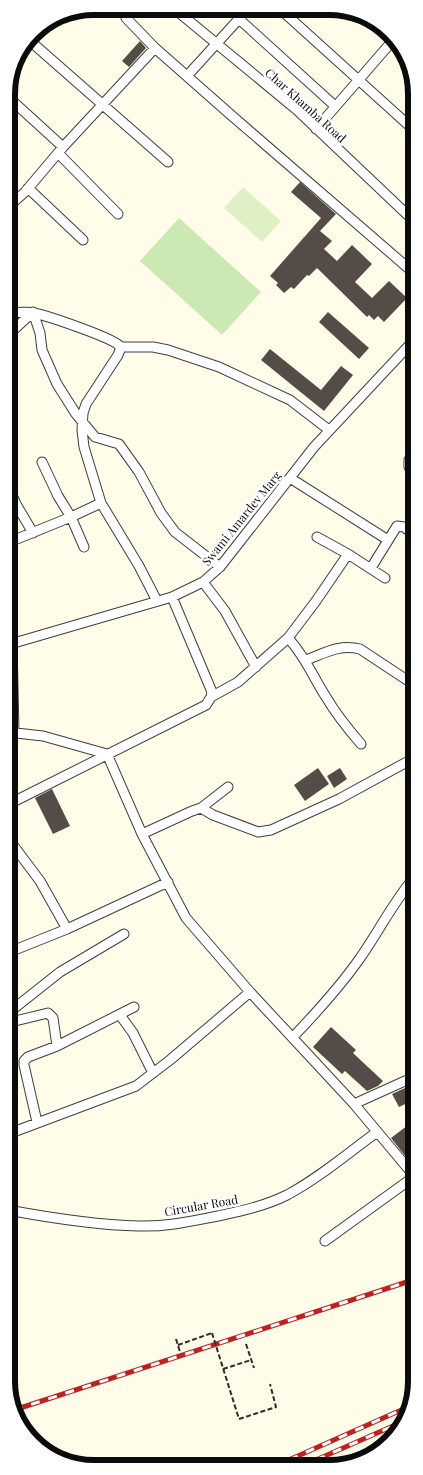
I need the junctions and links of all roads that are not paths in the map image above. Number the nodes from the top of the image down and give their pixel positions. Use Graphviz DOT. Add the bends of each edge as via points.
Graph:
graph roads {
  1 [pos="182,15"];
  2 [pos="243,15"];
  3 [pos="287,15"];
  4 [pos="126,18"];
  5 [pos="239,19"];
  6 [pos="217,44"];
  7 [pos="390,44"];
  8 [pos="32,45"];
  9 [pos="155,48"];
  10 [pos="187,76"];
  11 [pos="358,79"];
  12 [pos="15,103"];
  13 [pos="104,105"];
  14 [pos="336,106"];
  15 [pos="408,125"];
  16 [pos="316,129"];
  17 [pos="60,150"];
  18 [pos="168,162"];
  19 [pos="28,188"];
  20 [pos="15,201"];
  21 [pos="118,214"];
  22 [pos="408,215"];
  23 [pos="83,240"];
  24 [pos="408,268"];
  25 [pos="32,312"];
  26 [pos="15,313"];
  27 [pos="15,328"];
  28 [pos="408,346"];
  29 [pos="121,347"];
  30 [pos="83,422"];
  31 [pos="329,430"];
  32 [pos="42,462"];
  33 [pos="290,478"];
  34 [pos="15,502"];
  35 [pos="101,503"];
  36 [pos="71,517"];
  37 [pos="408,530"];
  38 [pos="33,533"];
  39 [pos="316,537"];
  40 [pos="15,540"];
  41 [pos="388,540"];
  42 [pos="84,547"];
  43 [pos="348,554"];
  44 [pos="220,567"];
  45 [pos="371,568"];
  46 [pos="385,578"];
  47 [pos="203,582"];
  48 [pos="172,597"];
  49 [pos="157,601"];
  50 [pos="288,638"];
  51 [pos="15,643"];
  52 [pos="306,660"];
  53 [pos="256,667"];
  54 [pos="408,680"];
  55 [pos="211,697"];
  56 [pos="15,732"];
  57 [pos="361,744"];
  58 [pos="106,754"];
  59 [pos="408,762"];
  60 [pos="228,787"];
  61 [pos="15,801"];
  62 [pos="201,808"];
  63 [pos="142,834"];
  64 [pos="15,848"];
  65 [pos="168,882"];
  66 [pos="408,885"];
  67 [pos="67,929"];
  68 [pos="124,934"];
  69 [pos="15,950"];
  70 [pos="250,992"];
  71 [pos="134,1007"];
  72 [pos="15,1008"];
  73 [pos="120,1014"];
  74 [pos="15,1022"];
  75 [pos="293,1037"];
  76 [pos="57,1046"];
  77 [pos="153,1073"];
  78 [pos="408,1080"];
  79 [pos="354,1104"];
  80 [pos="37,1122"];
  81 [pos="15,1131"];
  82 [pos="377,1132"];
  83 [pos="408,1168"];
  84 [pos="408,1183"];
  85 [pos="15,1211"];
  86 [pos="326,1241"];
  1 -- 6 [label="street, Char Khamba Road"];
  2 -- 5 [label="street"];
  3 -- 11 [label="street"];
  4 -- 9 [label="street"];
  5 -- 6 [label="street"];
  5 -- 14 [label="street"];
  6 -- 10 [label="street"];
  6 -- 16 [label="street, Char Khamba Road"];
  7 -- 11 [label="street"];
  8 -- 13 [label="street"];
  9 -- 10 [label="street"];
  9 -- 13 [label="street"];
  10 -- 24 [label="street"];
  11 -- 14 [label="street"];
  11 -- 15 [label="street"];
  12 -- 17 [label="street"];
  13 -- 17 [label="street"];
  13 -- 18 [label="street"];
  14 -- 16 [label="street"];
  16 -- 22 [label="street, Char Khamba Road"];
  17 -- 19 [label="street"];
  17 -- 21 [label="street"];
  19 -- 20 [label="street"];
  19 -- 23 [label="street"];
  25 -- 26 [label="street"];
  25 -- 27 [label="street"];
  25 -- 29 [label="street" via="106,338"];
  25 -- 30 [label="street" via="42,350 57,384"];
  28 -- 31 [label="street, Swami Amardev Marg"];
  29 -- 30 [label="street" via="86,404"];
  29 -- 31 [label="street" via="153,347 219,366 290,400"];
  30 -- 35 [label="street" via="84,448"];
  30 -- 44 [label="street" via="95,437 119,444 175,532"];
  31 -- 33 [label="street, Swami Amardev Marg"];
  32 -- 36 [label="street"];
  33 -- 41 [label="street"];
  33 -- 44 [label="street, Swami Amardev Marg"];
  34 -- 38 [label="street"];
  35 -- 36 [label="street"];
  35 -- 49 [label="street"];
  36 -- 38 [label="street"];
  36 -- 42 [label="street"];
  37 -- 41 [label="street" via="397,526"];
  38 -- 40 [label="street"];
  39 -- 43 [label="street"];
  41 -- 45 [label="street"];
  43 -- 45 [label="street"];
  43 -- 50 [label="street"];
  44 -- 47 [label="street, Swami Amardev Marg"];
  45 -- 46 [label="street"];
  47 -- 48 [label="street, Swami Amardev Marg"];
  47 -- 53 [label="street" via="225,611"];
  48 -- 49 [label="street, Swami Amardev Marg"];
  48 -- 55 [label="street" via="212,692"];
  49 -- 51 [label="street, Swami Amardev Marg"];
  50 -- 52 [label="street"];
  50 -- 53 [label="street"];
  52 -- 54 [label="street" via="350,646"];
  52 -- 57 [label="street" via="343,723"];
  53 -- 55 [label="street"];
  55 -- 58 [label="street" via="206,705"];
  56 -- 58 [label="street" via="43,736"];
  58 -- 61 [label="street"];
  58 -- 63 [label="street"];
  59 -- 62 [label="street" via="339,799 271,830 258,832"];
  60 -- 62 [label="street"];
  62 -- 63 [label="street"];
  63 -- 65 [label="street"];
  64 -- 67 [label="street" via="40,881"];
  65 -- 67 [label="street"];
  65 -- 70 [label="street" via="186,918"];
  66 -- 75 [label="street" via="339,987"];
  67 -- 69 [label="street"];
  68 -- 72 [label="street" via="60,972"];
  70 -- 75 [label="street"];
  70 -- 77 [label="street"];
  71 -- 73 [label="street"];
  73 -- 76 [label="street"];
  73 -- 77 [label="street"];
  74 -- 76 [label="street" via="48,1013 53,1018"];
  75 -- 79 [label="street"];
  76 -- 80 [label="street" via="24,1061"];
  77 -- 80 [label="street" via="122,1092"];
  78 -- 79 [label="street"];
  79 -- 82 [label="street"];
  80 -- 81 [label="street"];
  82 -- 83 [label="street"];
  82 -- 85 [label="street, Circular Road" via="306,1184 259,1206 229,1214 169,1225 140,1226 100,1224"];
  84 -- 86 [label="street"];
}
